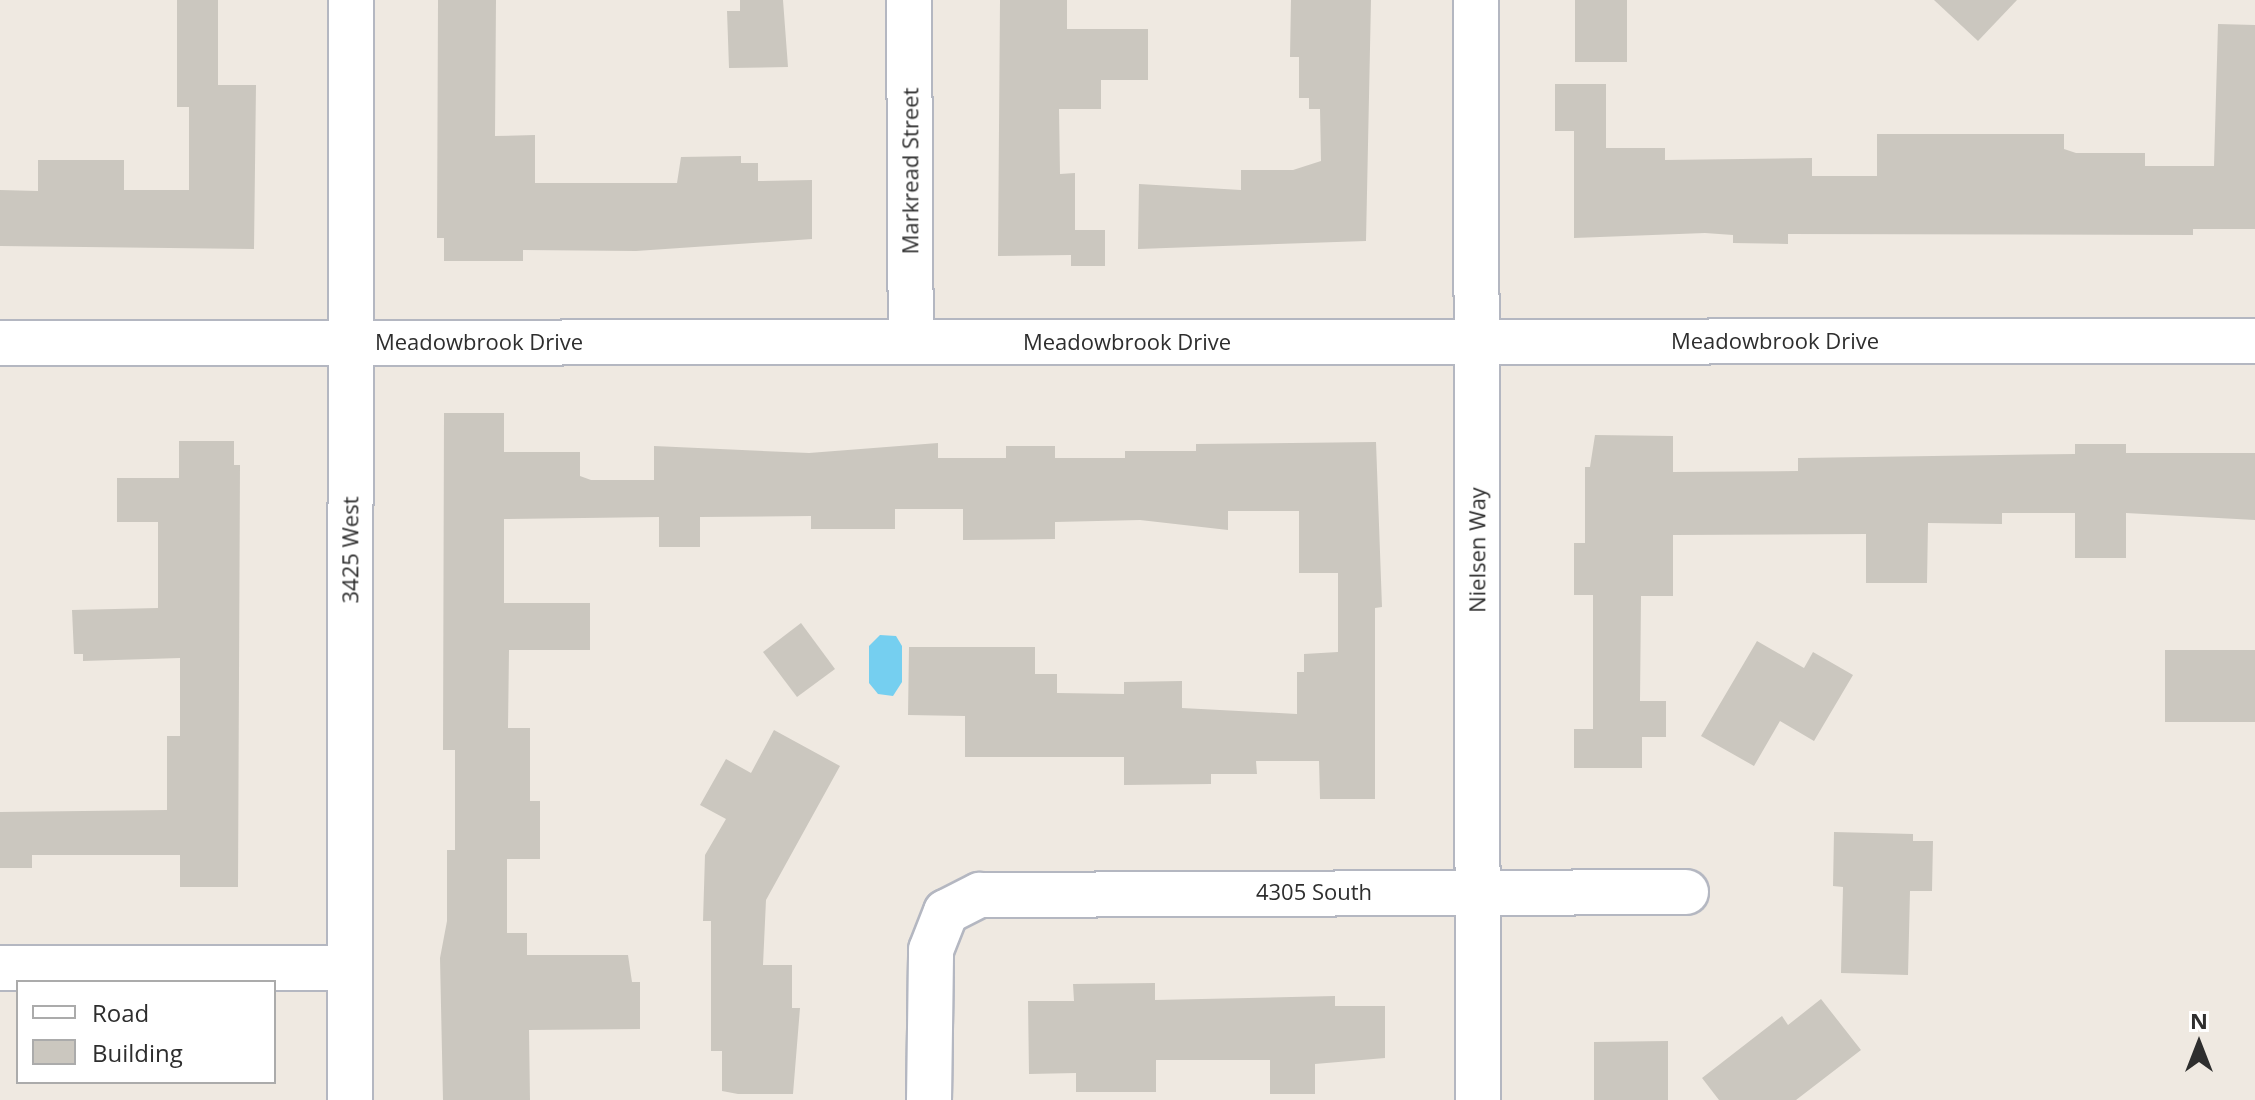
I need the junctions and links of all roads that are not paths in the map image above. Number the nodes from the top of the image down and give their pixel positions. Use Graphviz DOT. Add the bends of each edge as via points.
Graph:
graph roads {
  1 [pos="351,0"];
  2 [pos="909,0"];
  3 [pos="1476,0"];
  4 [pos="2255,341"];
  5 [pos="911,342"];
  6 [pos="1476,342"];
  7 [pos="0,343"];
  8 [pos="350,343"];
  9 [pos="1477,892"];
  10 [pos="1686,892"];
  11 [pos="0,968"];
  12 [pos="350,968"];
  13 [pos="350,1100"];
  14 [pos="929,1100"];
  15 [pos="1478,1100"];
  1 -- 8 [label="street, 3425 West"];
  2 -- 5 [label="street, Markread Street"];
  3 -- 6 [label="street, Nielsen Way"];
  4 -- 6 [label="street, Meadowbrook Drive"];
  5 -- 6 [label="street, Meadowbrook Drive"];
  5 -- 8 [label="street, Meadowbrook Drive"];
  6 -- 9 [label="street, Nielsen Way"];
  7 -- 8 [label="street, Meadowbrook Drive"];
  8 -- 12 [label="street, 3425 West"];
  9 -- 10 [label="street, 4305 South"];
  9 -- 14 [label="street, 4305 South" via="999,892 962,901 946,912 931,950"];
  9 -- 15 [label="street, Nielsen Way"];
  11 -- 12 [label="street"];
  12 -- 13 [label="street, 3425 West"];
}
